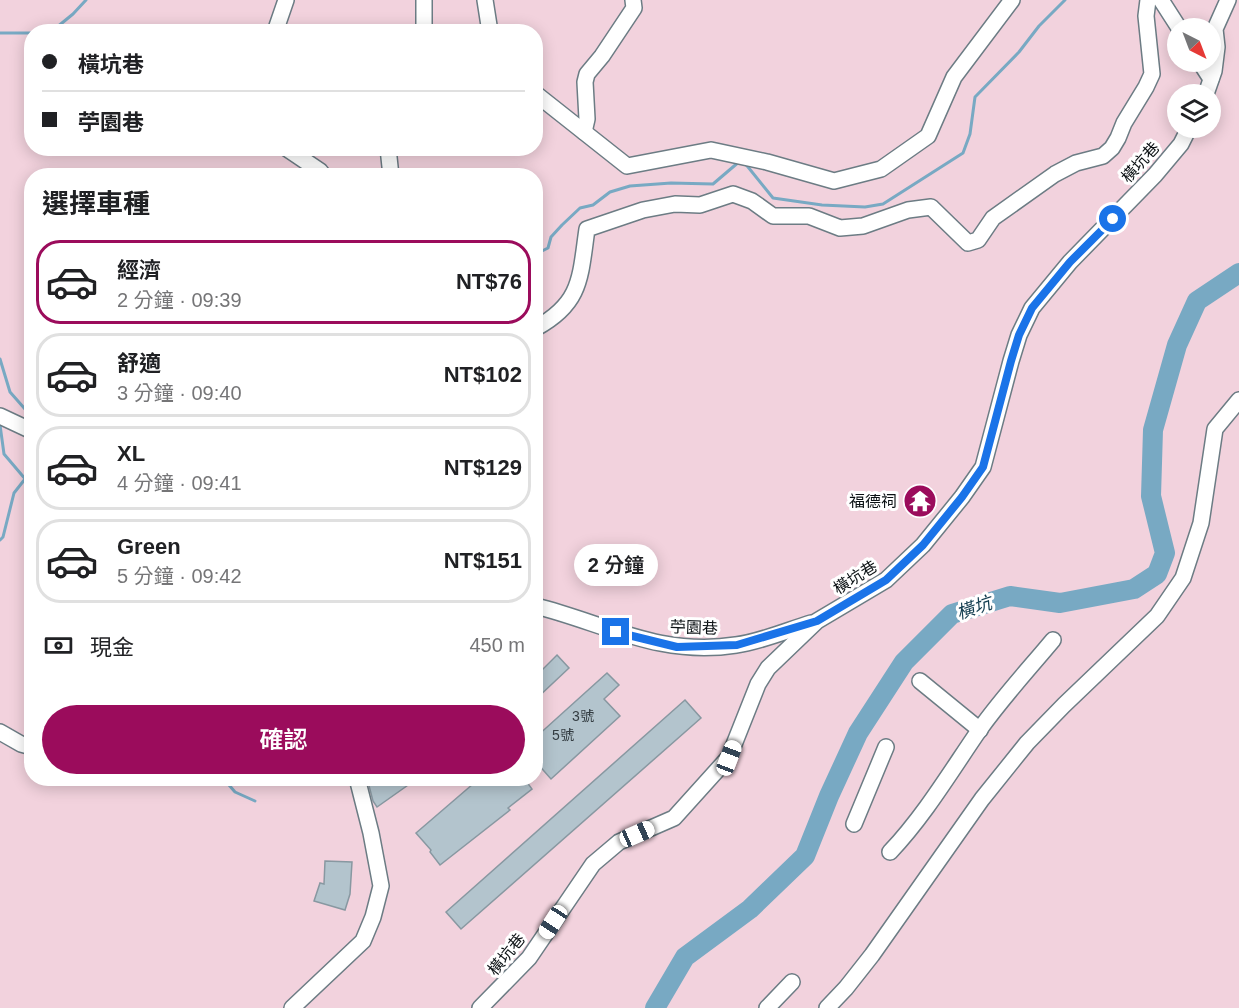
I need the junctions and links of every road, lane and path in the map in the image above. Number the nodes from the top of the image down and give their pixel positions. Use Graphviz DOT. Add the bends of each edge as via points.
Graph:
graph roads {
  1 [pos="286,0"];
  2 [pos="424,0"];
  3 [pos="485,0"];
  4 [pos="633,0"];
  5 [pos="1012,0"];
  6 [pos="1148,0"];
  7 [pos="1161,0"];
  8 [pos="1228,0"];
  9 [pos="1173,18"];
  10 [pos="278,24"];
  11 [pos="424,24"];
  12 [pos="489,24"];
  13 [pos="1206,72"];
  14 [pos="1211,79"];
  15 [pos="1209,84"];
  16 [pos="543,100"];
  17 [pos="584,132"];
  18 [pos="1183,138"];
  19 [pos="298,156"];
  20 [pos="316,168"];
  21 [pos="543,324"];
  22 [pos="1239,400"];
  23 [pos="3,418"];
  24 [pos="24,427"];
  25 [pos="543,608"];
  26 [pos="817,621"];
  27 [pos="1053,640"];
  28 [pos="920,681"];
  29 [pos="0,724"];
  30 [pos="980,730"];
  31 [pos="0,732"];
  32 [pos="24,743"];
  33 [pos="24,744"];
  34 [pos="886,747"];
  35 [pos="359,786"];
  36 [pos="854,824"];
  37 [pos="890,852"];
  38 [pos="792,982"];
  39 [pos="292,1008"];
  40 [pos="480,1008"];
  41 [pos="766,1008"];
  42 [pos="827,1008"];
  1 -- 10 [label="street"];
  2 -- 11 [label="street"];
  3 -- 12 [label="street"];
  4 -- 17 [label="street" via="634,8 587,74"];
  5 -- 17 [label="street" via="954,77 928,136 881,169 834,181 711,150 627,165"];
  6 -- 21 [label="street" via="1152,74 1112,148 1103,156 1055,174 993,218 978,240 968,243 932,207 908,210 863,226 840,228 809,216 773,216 734,194 700,205 675,204 643,210 587,229 572,300"];
  7 -- 9 [label="street"];
  8 -- 14 [label="street" via="1215,30"];
  13 -- 14 [label="street"];
  14 -- 15 [label="street"];
  16 -- 17 [label="street"];
  18 -- 26 [label="street, 橫坑巷" via="1155,175 1070,262 1032,308 1019,335 983,467 962,497 923,545 886,580"];
  19 -- 20 [label="street"];
  22 -- 42 [label="street" via="1215,429 1201,523 1183,578 1157,616 1027,743 982,799 872,956"];
  23 -- 24 [label="street"];
  25 -- 26 [label="street, 苧園巷" via="635,638 677,647 737,645"];
  26 -- 40 [label="street, 橫坑巷" via="768,668 729,758 674,818 619,842 593,864 529,958"];
  27 -- 30 [label="street"];
  28 -- 30 [label="street"];
  29 -- 32 [label="street"];
  30 -- 37 [label="street"];
  31 -- 33 [label="street"];
  34 -- 36 [label="street"];
  35 -- 39 [label="street" via="381,886 373,917 363,941"];
  38 -- 41 [label="street"];
}
